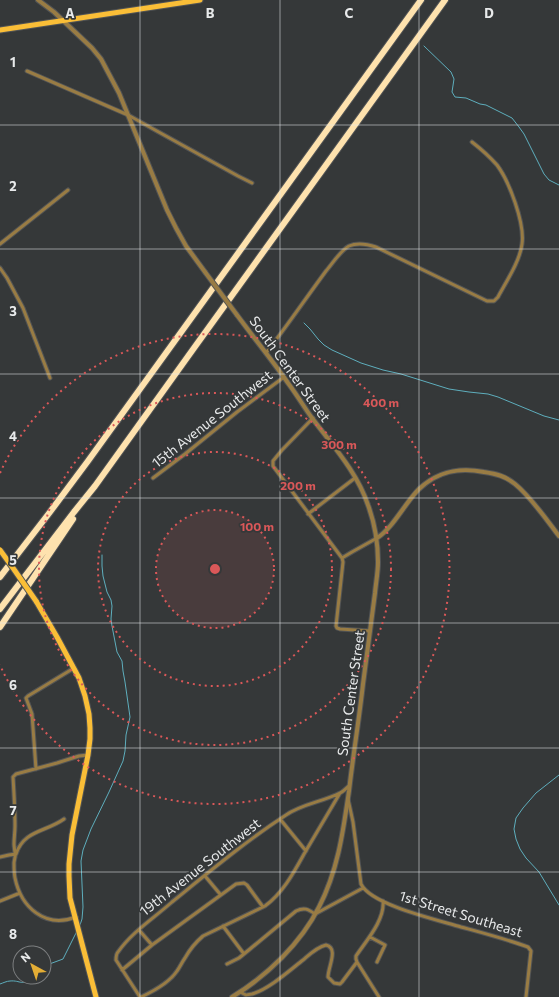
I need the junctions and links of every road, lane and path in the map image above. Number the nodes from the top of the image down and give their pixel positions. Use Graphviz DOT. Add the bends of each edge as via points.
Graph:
graph roads {
  1 [pos="38,0"];
  2 [pos="200,0"];
  3 [pos="421,0"];
  4 [pos="445,0"];
  5 [pos="62,20"];
  6 [pos="0,30"];
  7 [pos="27,71"];
  8 [pos="128,115"];
  9 [pos="472,142"];
  10 [pos="252,183"];
  11 [pos="68,190"];
  12 [pos="0,244"];
  13 [pos="0,268"];
  14 [pos="266,353"];
  15 [pos="284,377"];
  16 [pos="50,378"];
  17 [pos="313,418"];
  18 [pos="153,478"];
  19 [pos="355,478"];
  20 [pos="85,498"];
  21 [pos="308,514"];
  22 [pos="559,536"];
  23 [pos="377,538"];
  24 [pos="0,550"];
  25 [pos="18,552"];
  26 [pos="342,558"];
  27 [pos="0,572"];
  28 [pos="0,577"];
  29 [pos="0,609"];
  30 [pos="0,627"];
  31 [pos="370,632"];
  32 [pos="74,668"];
  33 [pos="88,755"];
  34 [pos="36,769"];
  35 [pos="349,786"];
  36 [pos="340,793"];
  37 [pos="348,798"];
  38 [pos="64,819"];
  39 [pos="280,819"];
  40 [pos="306,851"];
  41 [pos="16,854"];
  42 [pos="0,857"];
  43 [pos="205,876"];
  44 [pos="363,888"];
  45 [pos="20,893"];
  46 [pos="220,894"];
  47 [pos="0,901"];
  48 [pos="383,901"];
  49 [pos="263,907"];
  50 [pos="315,914"];
  51 [pos="76,917"];
  52 [pos="223,926"];
  53 [pos="139,930"];
  54 [pos="370,937"];
  55 [pos="152,945"];
  56 [pos="244,954"];
  57 [pos="357,962"];
  58 [pos="377,962"];
  59 [pos="227,964"];
  60 [pos="122,970"];
  61 [pos="240,992"];
  62 [pos="96,997"];
  63 [pos="141,997"];
  64 [pos="232,997"];
  65 [pos="379,997"];
  66 [pos="526,997"];
  1 -- 5 [label="street, South Center Street"];
  2 -- 5 [label="main road"];
  3 -- 25 [label="highway" via="92,455"];
  4 -- 20 [label="highway"];
  5 -- 6 [label="main road"];
  5 -- 8 [label="street, South Center Street" via="101,59 117,87"];
  7 -- 8 [label="street"];
  8 -- 10 [label="street"];
  8 -- 14 [label="street, South Center Street, bridge" via="170,216 186,246"];
  9 -- 14 [label="street" via="491,159 503,175 517,210 522,233 519,257 498,297 494,301 487,301 376,247 356,244 338,256"];
  11 -- 12 [label="street"];
  13 -- 16 [label="street" via="23,308"];
  14 -- 15 [label="street, South Center Street"];
  15 -- 17 [label="street, South Center Street"];
  15 -- 18 [label="street, 15th Avenue Southwest"];
  17 -- 19 [label="street, South Center Street"];
  17 -- 21 [label="street" via="273,461 273,466"];
  19 -- 21 [label="street"];
  19 -- 23 [label="street, South Center Street" via="368,505"];
  20 -- 29 [label="highway"];
  20 -- 30 [label="highway" via="64,534"];
  21 -- 26 [label="street"];
  22 -- 23 [label="street" via="511,481 496,474 463,469 446,473 428,482 414,495 388,529"];
  23 -- 26 [label="street"];
  23 -- 31 [label="street, South Center Street" via="378,571"];
  24 -- 32 [label="main road, bridge" via="36,601"];
  25 -- 27 [label="highway"];
  25 -- 28 [label="highway"];
  26 -- 31 [label="street" via="336,626 340,629"];
  31 -- 35 [label="street, South Center Street"];
  32 -- 33 [label="main road" via="89,714"];
  32 -- 34 [label="street" via="26,699 32,714"];
  33 -- 34 [label="street"];
  33 -- 51 [label="main road" via="69,855 70,898"];
  34 -- 41 [label="street" via="13,777"];
  35 -- 36 [label="street, 19th Avenue Southwest"];
  35 -- 37 [label="street, South Center Street"];
  36 -- 39 [label="street, 19th Avenue Southwest" via="296,809"];
  36 -- 40 [label="street"];
  37 -- 44 [label="street"];
  37 -- 50 [label="street, South Center Street" via="337,862 331,882"];
  38 -- 41 [label="street" via="26,838"];
  39 -- 40 [label="street"];
  39 -- 43 [label="street, 19th Avenue Southwest"];
  40 -- 49 [label="street" via="285,885 273,900"];
  41 -- 42 [label="street"];
  41 -- 45 [label="street" via="14,873"];
  43 -- 46 [label="street"];
  43 -- 53 [label="street, 19th Avenue Southwest"];
  44 -- 48 [label="street, 1st Street Southeast"];
  44 -- 50 [label="street"];
  45 -- 47 [label="street"];
  45 -- 51 [label="street" via="32,910 41,916 58,920"];
  46 -- 49 [label="street" via="236,884 244,883"];
  46 -- 55 [label="street"];
  48 -- 54 [label="street, 1st Street Southeast" via="383,910"];
  48 -- 66 [label="street, 1st Street Southeast" via="407,911 528,947 531,951"];
  49 -- 52 [label="street"];
  50 -- 56 [label="street" via="308,909 296,911"];
  50 -- 61 [label="street, South Center Street" via="282,957"];
  51 -- 62 [label="main road"];
  52 -- 56 [label="street"];
  52 -- 63 [label="street" via="198,940 177,972 161,986"];
  53 -- 55 [label="street"];
  53 -- 60 [label="street, 19th Avenue Southwest" via="117,952 116,960"];
  54 -- 57 [label="street, 1st Street Southeast" via="356,956"];
  54 -- 58 [label="street" via="385,945"];
  55 -- 60 [label="street"];
  56 -- 59 [label="street"];
  57 -- 61 [label="street, 1st Street Southeast" via="340,984 334,983 328,977 332,949 329,945 324,945 263,989 248,995"];
  57 -- 65 [label="street"];
  60 -- 63 [label="street, 19th Avenue Southwest"];
  61 -- 64 [label="street, South Center Street"];
}
